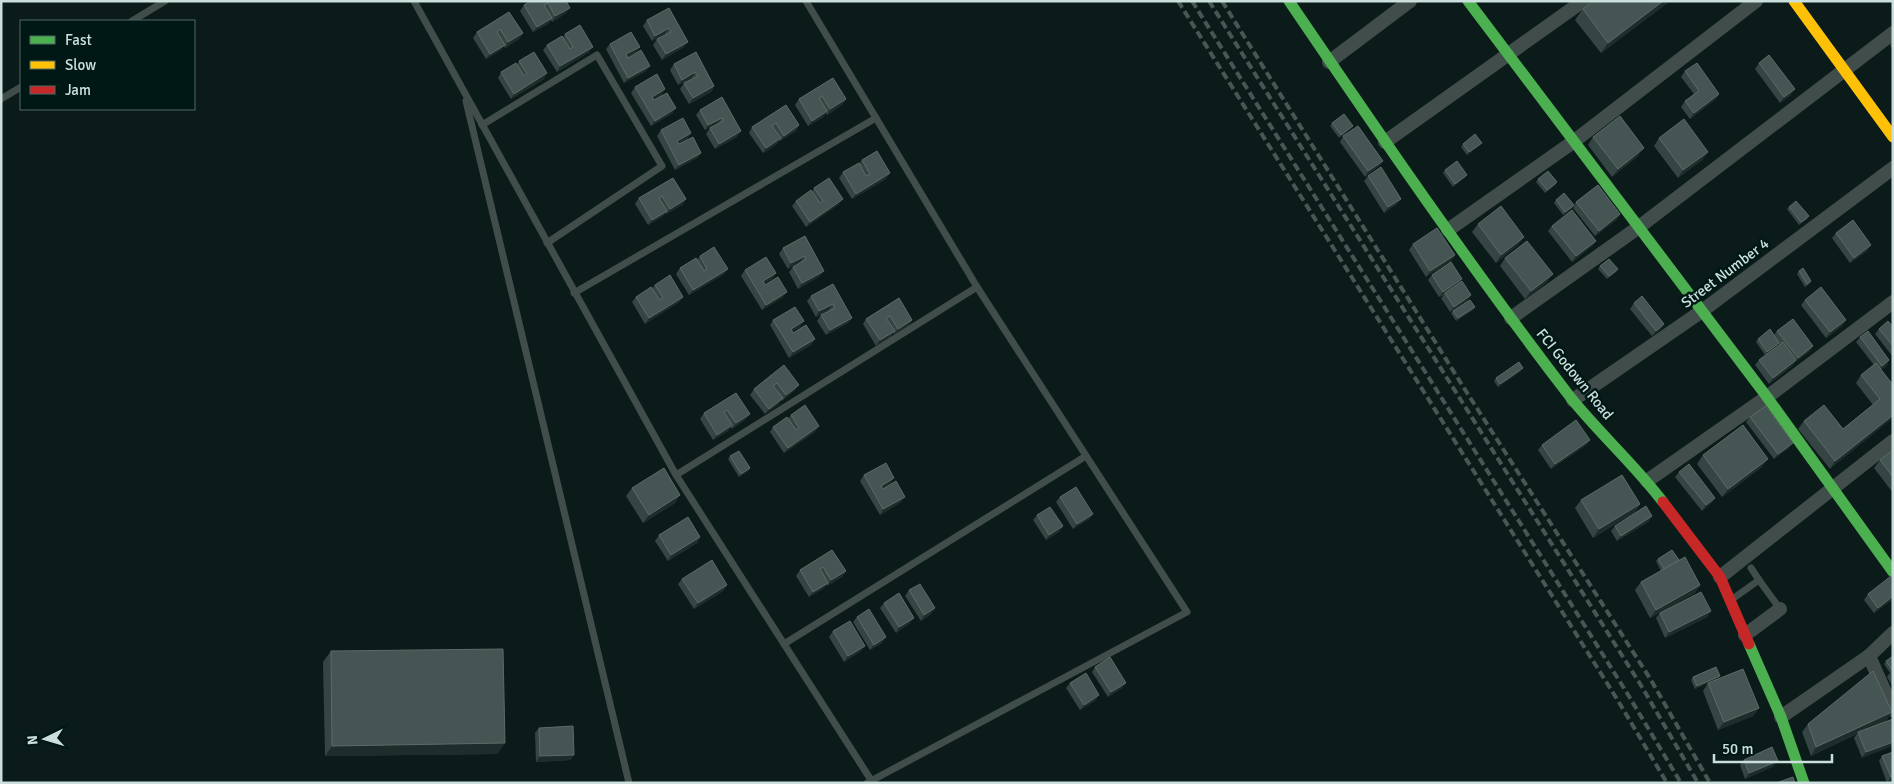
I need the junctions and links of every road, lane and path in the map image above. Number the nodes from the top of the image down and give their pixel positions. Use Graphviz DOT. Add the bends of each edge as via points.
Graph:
graph roads {
  1 [pos="165,1"];
  2 [pos="414,1"];
  3 [pos="806,1"];
  4 [pos="1289,1"];
  5 [pos="1410,1"];
  6 [pos="1468,1"];
  7 [pos="1583,1"];
  8 [pos="1756,1"];
  9 [pos="1794,1"];
  10 [pos="134,20"];
  11 [pos="1893,33"];
  12 [pos="1509,56"];
  13 [pos="1329,62"];
  14 [pos="1845,70"];
  15 [pos="20,88"];
  16 [pos="464,91"];
  17 [pos="1,99"];
  18 [pos="876,118"];
  19 [pos="482,125"];
  20 [pos="1893,137"];
  21 [pos="1385,142"];
  22 [pos="1573,142"];
  23 [pos="1893,168"];
  24 [pos="1639,227"];
  25 [pos="1448,230"];
  26 [pos="547,243"];
  27 [pos="977,287"];
  28 [pos="574,293"];
  29 [pos="1893,302"];
  30 [pos="1702,311"];
  31 [pos="1511,318"];
  32 [pos="1767,397"];
  33 [pos="1574,400"];
  34 [pos="1893,441"];
  35 [pos="1086,456"];
  36 [pos="676,475"];
  37 [pos="1647,481"];
  38 [pos="1832,489"];
  39 [pos="1751,568"];
  40 [pos="1893,572"];
  41 [pos="1720,577"];
  42 [pos="1760,580"];
  43 [pos="1730,600"];
  44 [pos="1780,609"];
  45 [pos="1893,633"];
  46 [pos="1745,635"];
  47 [pos="784,644"];
  48 [pos="1869,656"];
  49 [pos="1893,710"];
  50 [pos="1781,717"];
  51 [pos="869,782"];
  52 [pos="629,783"];
  53 [pos="1804,783"];
  1 -- 10 [label="lane"];
  2 -- 16 [label="lane"];
  3 -- 18 [label="lane"];
  4 -- 13 [label="street, FCI Godown Road"];
  5 -- 13 [label="street"];
  6 -- 12 [label="street"];
  7 -- 12 [label="street"];
  8 -- 22 [label="street"];
  9 -- 14 [label="street"];
  11 -- 14 [label="street"];
  12 -- 21 [label="street"];
  12 -- 22 [label="street"];
  13 -- 21 [label="street, FCI Godown Road"];
  14 -- 20 [label="street"];
  14 -- 24 [label="street"];
  15 -- 17 [label="lane"];
  16 -- 19 [label="lane"];
  16 -- 52 [label="lane"];
  18 -- 27 [label="lane"];
  18 -- 28 [label="lane"];
  19 -- 26 [label="lane"];
  19 -- 26 [label="lane" via="597,55 662,166"];
  21 -- 25 [label="street, FCI Godown Road"];
  22 -- 24 [label="street"];
  22 -- 25 [label="street"];
  23 -- 30 [label="street, Street Number 4"];
  24 -- 30 [label="street"];
  24 -- 31 [label="street"];
  25 -- 31 [label="street, FCI Godown Road"];
  26 -- 28 [label="lane"];
  27 -- 35 [label="lane"];
  27 -- 36 [label="lane"];
  28 -- 36 [label="lane"];
  29 -- 32 [label="street"];
  30 -- 32 [label="street"];
  30 -- 33 [label="street, Street Number 4"];
  31 -- 33 [label="street, FCI Godown Road"];
  32 -- 37 [label="street"];
  32 -- 38 [label="street"];
  33 -- 37 [label="street, FCI Godown Road"];
  34 -- 38 [label="street"];
  35 -- 47 [label="lane"];
  35 -- 51 [label="lane" via="1187,612"];
  36 -- 47 [label="lane"];
  37 -- 41 [label="street, FCI Godown Road"];
  38 -- 40 [label="street"];
  38 -- 41 [label="street"];
  39 -- 42 [label="lane"];
  41 -- 43 [label="street, FCI Godown Road"];
  42 -- 43 [label="lane"];
  42 -- 44 [label="lane"];
  43 -- 46 [label="street, FCI Godown Road"];
  44 -- 46 [label="street"];
  45 -- 48 [label="street"];
  46 -- 50 [label="street, FCI Godown Road"];
  47 -- 51 [label="lane"];
  48 -- 49 [label="street"];
  48 -- 50 [label="street"];
  50 -- 53 [label="street, FCI Godown Road"];
}
